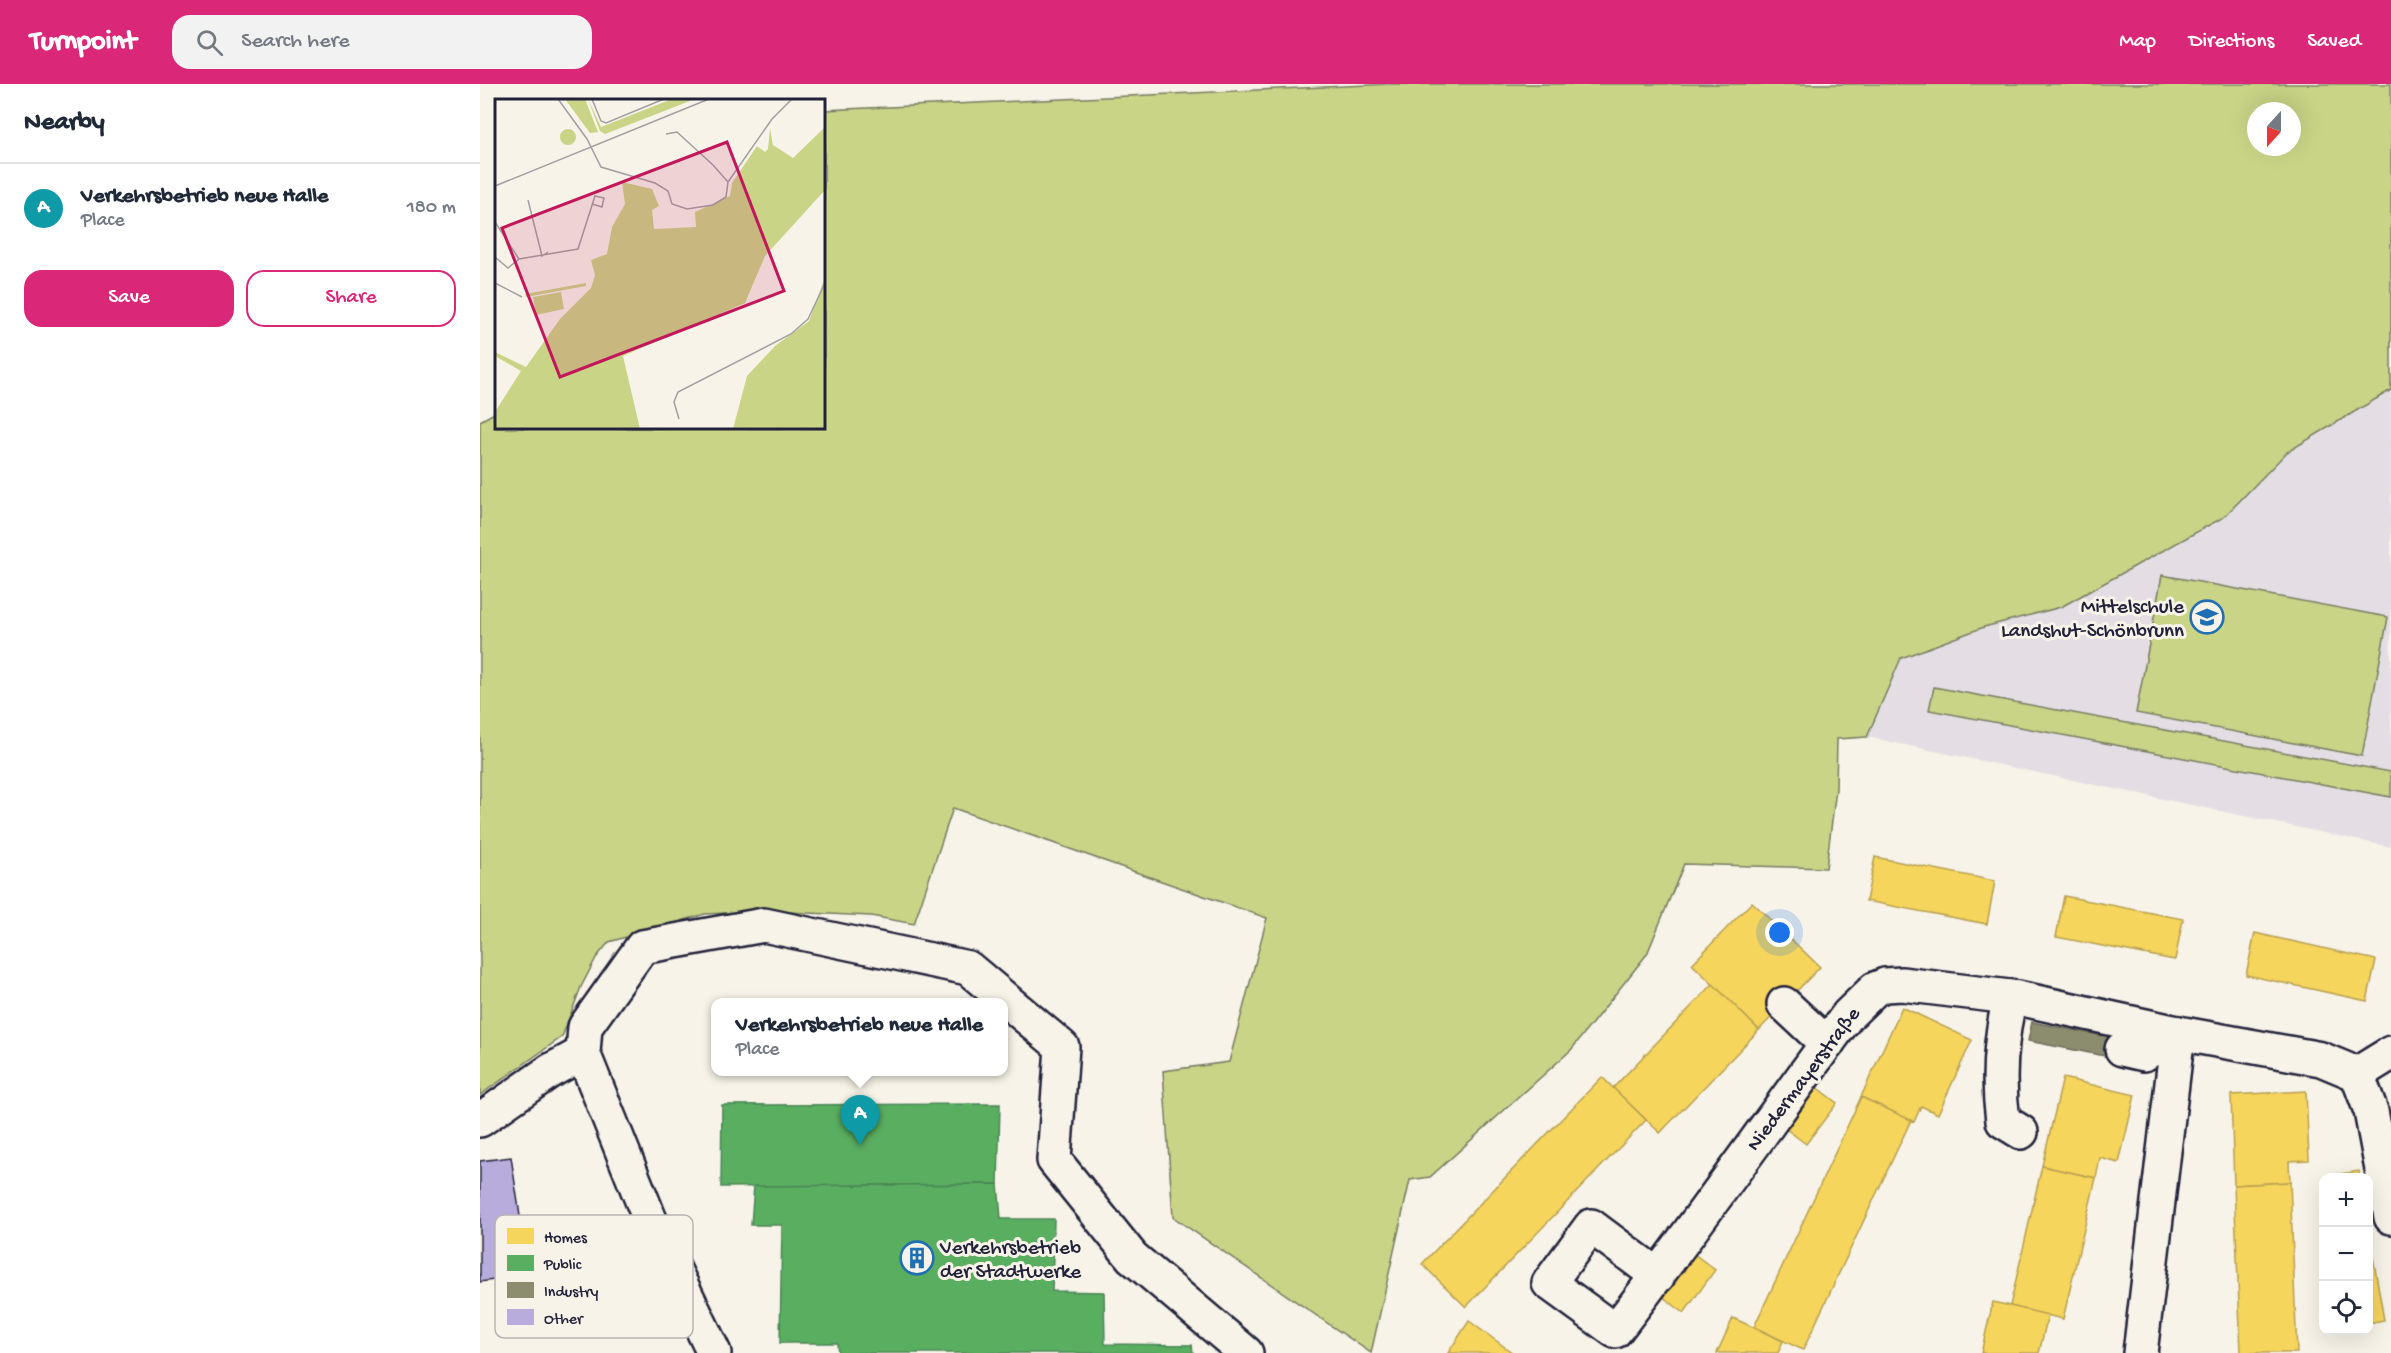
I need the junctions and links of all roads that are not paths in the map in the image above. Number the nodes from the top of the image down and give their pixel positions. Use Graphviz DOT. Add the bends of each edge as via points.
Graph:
graph roads {
  1 [pos="2010,997"];
  2 [pos="1004,998"];
  3 [pos="1008,1002"];
  4 [pos="1784,1004"];
  5 [pos="2178,1033"];
  6 [pos="1827,1044"];
  7 [pos="2122,1049"];
  8 [pos="583,1053"];
  9 [pos="2391,1053"];
  10 [pos="2357,1074"];
  11 [pos="480,1120"];
  12 [pos="2021,1132"];
  13 [pos="648,1215"];
  14 [pos="2391,1217"];
  15 [pos="1658,1276"];
  16 [pos="693,1309"];
  17 [pos="714,1353"];
  18 [pos="1246,1353"];
  19 [pos="2140,1353"];
  1 -- 5 [label="street, Niedermayerstraße"];
  1 -- 6 [label="street, Niedermayerstraße" via="1885,985 1861,1000"];
  1 -- 12 [label="street" via="1998,1085 2003,1121"];
  2 -- 8 [label="street" via="968,968 764,925 642,947 585,1027"];
  3 -- 18 [label="street" via="1062,1047 1054,1160 1132,1257"];
  4 -- 6 [label="street"];
  5 -- 7 [label="street" via="2144,1054"];
  5 -- 10 [label="street, Niedermayerstraße" via="2321,1059"];
  5 -- 19 [label="street"];
  6 -- 15 [label="street, Niedermayerstraße"];
  8 -- 11 [label="street"];
  8 -- 13 [label="street"];
  9 -- 10 [label="street"];
  10 -- 14 [label="street" via="2371,1111"];
  16 -- 17 [label="street"];
}
